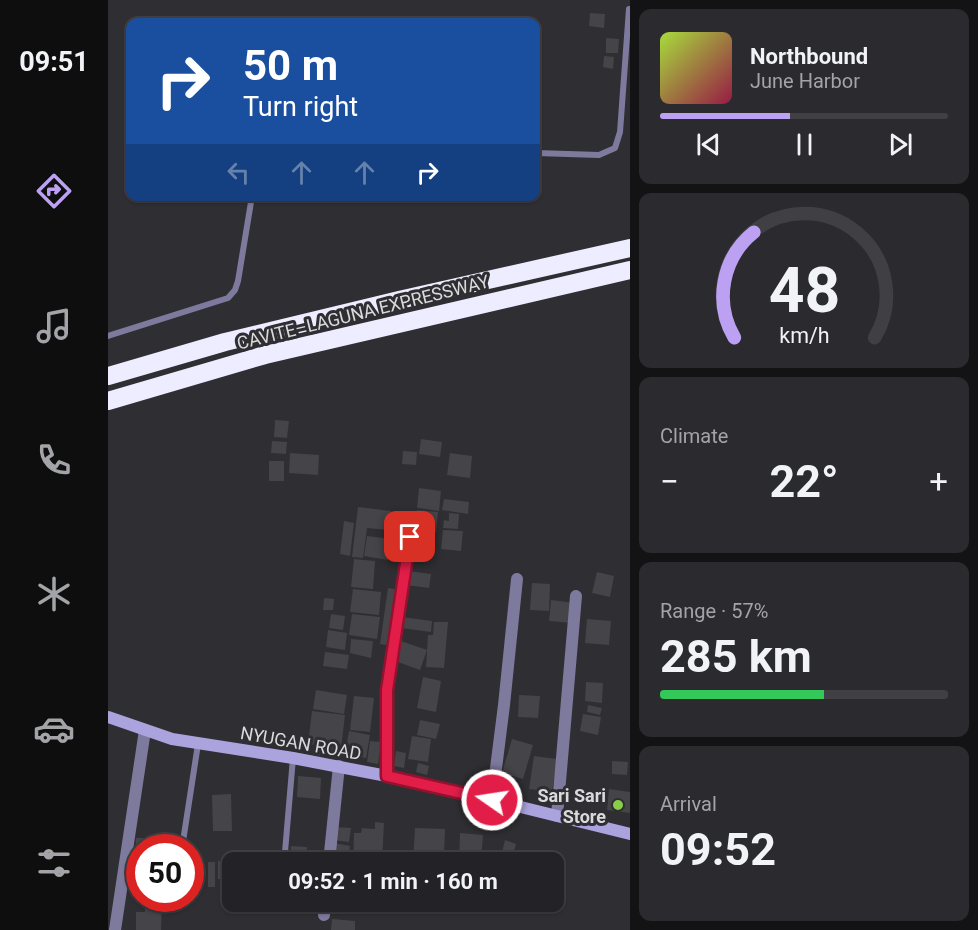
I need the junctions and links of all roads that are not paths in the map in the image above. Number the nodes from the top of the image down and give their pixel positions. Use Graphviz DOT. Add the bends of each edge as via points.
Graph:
graph roads {
  1 [pos="629,9"];
  2 [pos="540,153"];
  3 [pos="251,201"];
  4 [pos="630,248"];
  5 [pos="630,270"];
  6 [pos="108,336"];
  7 [pos="108,376"];
  8 [pos="108,402"];
  9 [pos="410,537"];
  10 [pos="516,579"];
  11 [pos="576,596"];
  12 [pos="108,717"];
  13 [pos="145,730"];
  14 [pos="198,744"];
  15 [pos="293,758"];
  16 [pos="339,766"];
  17 [pos="387,776"];
  18 [pos="492,800"];
  19 [pos="557,816"];
  20 [pos="184,834"];
  21 [pos="630,834"];
  22 [pos="285,852"];
  23 [pos="330,852"];
  24 [pos="324,912"];
  25 [pos="324,915"];
  26 [pos="115,930"];
  1 -- 2 [label="lane" via="620,132 615,148 599,155"];
  3 -- 6 [label="lane" via="238,281 228,298"];
  4 -- 7 [label="highway, CAVITE–LAGUNA EXPRESSWAY" via="248,336"];
  5 -- 8 [label="highway, CAVITE–LAGUNA EXPRESSWAY" via="265,355"];
  9 -- 17 [label="street" via="387,690"];
  10 -- 18 [label="street"];
  11 -- 19 [label="street"];
  12 -- 13 [label="main road, NYUGAN ROAD"];
  13 -- 14 [label="main road, NYUGAN ROAD"];
  13 -- 26 [label="street"];
  14 -- 15 [label="main road, NYUGAN ROAD"];
  14 -- 20 [label="lane"];
  15 -- 16 [label="main road, NYUGAN ROAD"];
  15 -- 22 [label="lane"];
  16 -- 17 [label="main road, NYUGAN ROAD"];
  16 -- 23 [label="street"];
  17 -- 18 [label="main road, NYUGAN ROAD"];
  18 -- 19 [label="main road, NYUGAN ROAD"];
  19 -- 21 [label="main road, NYUGAN ROAD"];
  24 -- 25 [label="street"];
}
